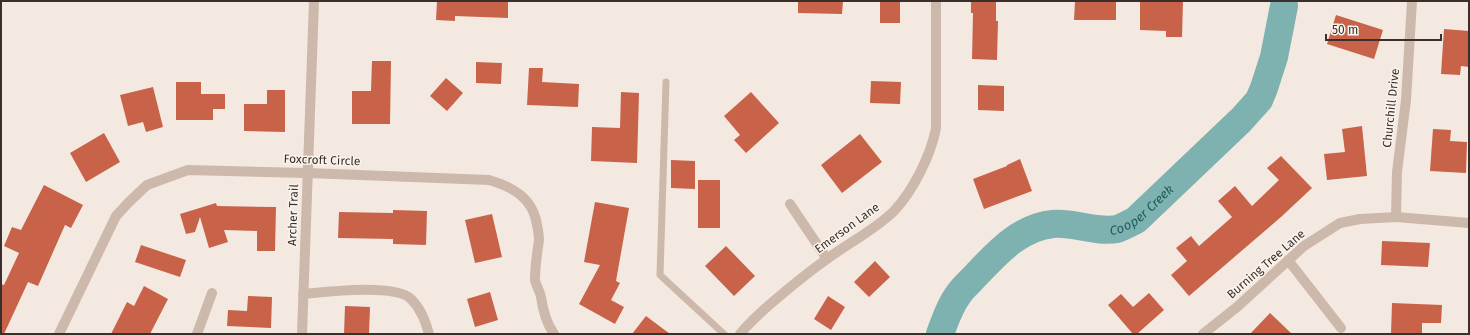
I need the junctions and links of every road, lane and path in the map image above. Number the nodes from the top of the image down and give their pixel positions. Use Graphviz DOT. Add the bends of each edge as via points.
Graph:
graph roads {
  1 [pos="314,1"];
  2 [pos="936,1"];
  3 [pos="1412,1"];
  4 [pos="666,82"];
  5 [pos="308,172"];
  6 [pos="790,204"];
  7 [pos="1396,217"];
  8 [pos="1469,223"];
  9 [pos="827,259"];
  10 [pos="1288,260"];
  11 [pos="212,293"];
  12 [pos="303,294"];
  13 [pos="1341,328"];
  14 [pos="59,334"];
  15 [pos="197,334"];
  16 [pos="302,334"];
  17 [pos="429,334"];
  18 [pos="554,334"];
  19 [pos="724,334"];
  20 [pos="740,334"];
  21 [pos="1203,334"];
  1 -- 5 [label="street, Archer Trail"];
  2 -- 9 [label="street, Emerson Lane" via="936,128 933,143 915,183 894,211"];
  3 -- 7 [label="street, Churchill Drive" via="1406,100 1397,172"];
  4 -- 19 [label="lane" via="660,275"];
  5 -- 12 [label="street, Archer Trail"];
  5 -- 14 [label="street, Foxcroft Circle" via="188,170 147,185 116,216"];
  5 -- 18 [label="street, Foxcroft Circle" via="489,180 504,184 532,206 539,239 536,282 543,312"];
  6 -- 9 [label="street"];
  7 -- 8 [label="street, Burning Tree Lane"];
  7 -- 10 [label="street, Burning Tree Lane" via="1340,223 1304,246"];
  9 -- 20 [label="street, Emerson Lane" via="788,288"];
  10 -- 13 [label="street"];
  10 -- 21 [label="street, Burning Tree Lane"];
  11 -- 15 [label="street"];
  12 -- 16 [label="street, Archer Trail"];
  12 -- 17 [label="street" via="365,289 394,292 410,297 424,316"];
}
